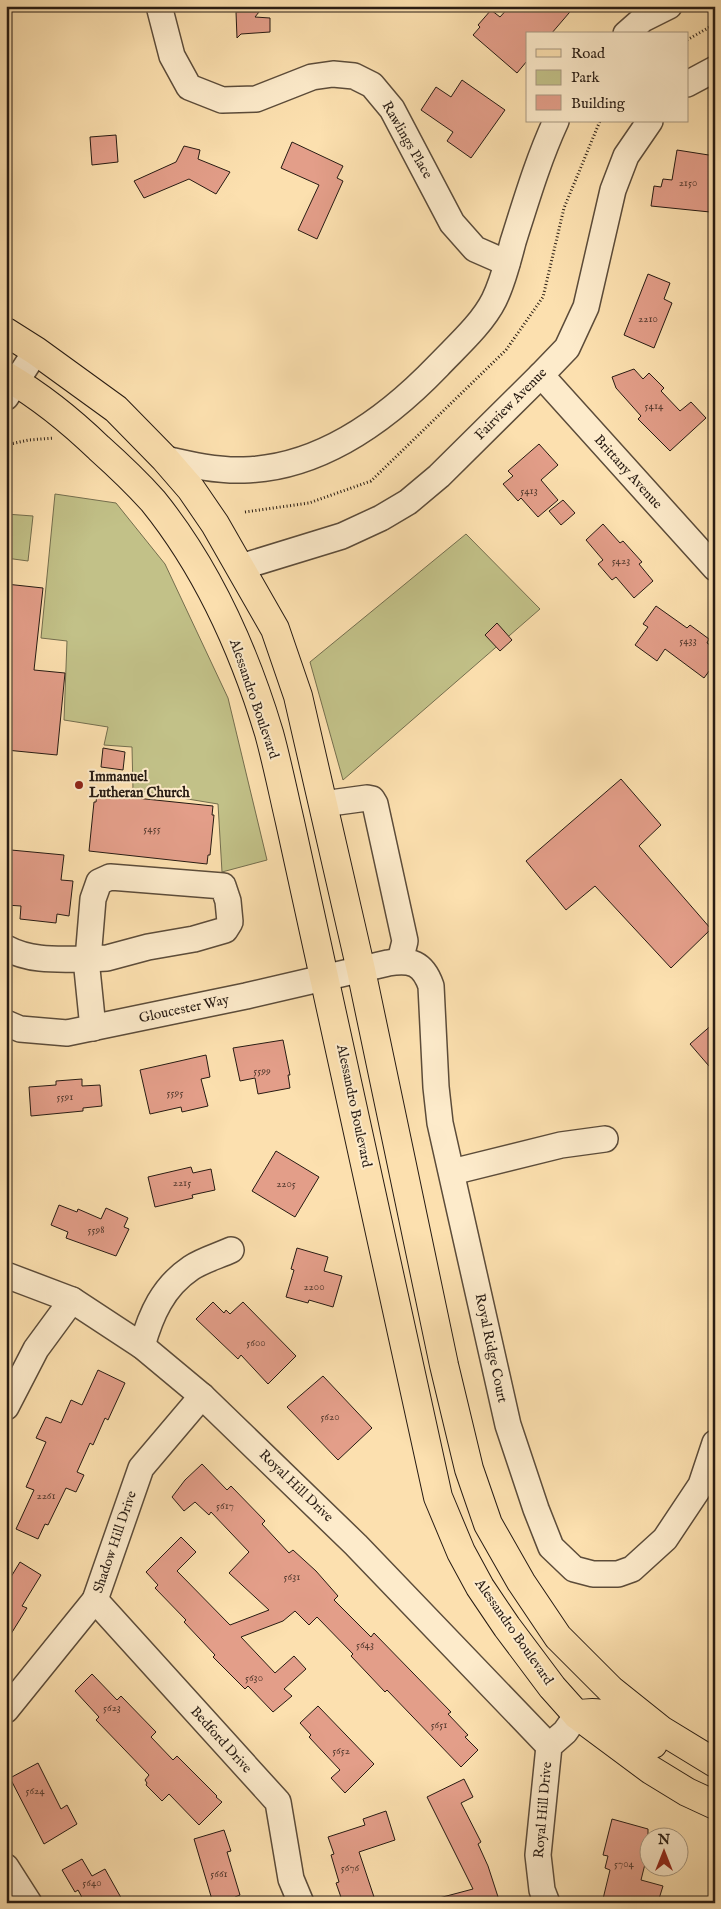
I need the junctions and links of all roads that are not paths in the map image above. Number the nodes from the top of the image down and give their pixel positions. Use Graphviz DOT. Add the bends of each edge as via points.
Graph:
graph roads {
  1 [pos="159,6"];
  2 [pos="668,6"];
  3 [pos="628,32"];
  4 [pos="715,69"];
  5 [pos="688,83"];
  6 [pos="556,122"];
  7 [pos="649,122"];
  8 [pos="507,263"];
  9 [pos="6,332"];
  10 [pos="36,351"];
  11 [pos="541,376"];
  12 [pos="10,385"];
  13 [pos="165,460"];
  14 [pos="131,477"];
  15 [pos="241,567"];
  16 [pos="715,568"];
  17 [pos="323,804"];
  18 [pos="6,948"];
  19 [pos="88,959"];
  20 [pos="400,961"];
  21 [pos="361,970"];
  22 [pos="326,978"];
  23 [pos="6,1023"];
  24 [pos="93,1028"];
  25 [pos="604,1139"];
  26 [pos="452,1172"];
  27 [pos="231,1250"];
  28 [pos="6,1275"];
  29 [pos="72,1300"];
  30 [pos="142,1346"];
  31 [pos="202,1396"];
  32 [pos="6,1407"];
  33 [pos="715,1443"];
  34 [pos="500,1546"];
  35 [pos="95,1600"];
  36 [pos="6,1710"];
  37 [pos="577,1715"];
  38 [pos="549,1746"];
  39 [pos="711,1762"];
  40 [pos="715,1805"];
  41 [pos="6,1867"];
  42 [pos="29,1903"];
  43 [pos="301,1903"];
  44 [pos="547,1903"];
  1 -- 8 [label="street, Rawlings Place" via="172,56 189,87 222,100 256,99 312,77 333,74 354,76 372,85 392,109 452,223 475,249"];
  2 -- 3 [label="street" via="643,19"];
  4 -- 5 [label="street"];
  6 -- 8 [label="street" via="541,153"];
  7 -- 11 [label="street, Fairview Avenue" via="626,156 613,190 586,307 567,348"];
  8 -- 13 [label="street" via="494,300 472,331 381,419 341,443 284,466 244,470 208,469"];
  9 -- 10 [label="main road"];
  10 -- 12 [label="street"];
  10 -- 13 [label="main road" via="116,409"];
  11 -- 15 [label="street, Fairview Avenue" via="408,502 342,536"];
  11 -- 16 [label="street, Brittany Avenue"];
  12 -- 14 [label="main road, Alessandro Boulevard" via="76,426"];
  13 -- 15 [label="main road" via="191,489"];
  14 -- 15 [label="main road" via="161,488 211,556 221,564"];
  14 -- 22 [label="main road, Alessandro Boulevard" via="187,548 209,584 244,659 269,734"];
  15 -- 17 [label="main road" via="275,629 286,658"];
  17 -- 20 [label="street" via="367,798 376,804 405,941"];
  17 -- 21 [label="main road"];
  18 -- 19 [label="street" via="43,960"];
  19 -- 19 [label="street" via="194,940 225,930 230,922 223,886 110,877 99,882 93,899"];
  19 -- 24 [label="street"];
  20 -- 21 [label="street"];
  20 -- 26 [label="street, Royal Ridge Court" via="416,964 426,972 431,986 440,1123"];
  21 -- 22 [label="street, Gloucester Way"];
  21 -- 34 [label="main road" via="469,1469 488,1524"];
  22 -- 24 [label="street, Gloucester Way"];
  22 -- 37 [label="main road, Alessandro Boulevard" via="438,1497 480,1587 552,1687"];
  23 -- 24 [label="street, Gloucester Way" via="20,1029 67,1033"];
  25 -- 26 [label="street" via="561,1145"];
  26 -- 33 [label="street, Royal Ridge Court" via="508,1425 551,1546 574,1570 593,1574 618,1574 632,1570 665,1539 701,1484"];
  27 -- 30 [label="street" via="192,1267 167,1289 149,1321"];
  28 -- 29 [label="street, Royal Hill Drive"];
  29 -- 30 [label="street, Royal Hill Drive"];
  29 -- 32 [label="street" via="36,1349"];
  30 -- 31 [label="street, Royal Hill Drive"];
  31 -- 35 [label="street, Shadow Hill Drive" via="142,1468"];
  31 -- 38 [label="street, Royal Hill Drive" via="356,1545"];
  34 -- 37 [label="main road" via="502,1576 538,1638 563,1667 574,1693"];
  34 -- 39 [label="main road" via="558,1637 612,1690 654,1724"];
  35 -- 36 [label="street, Shadow Hill Drive"];
  35 -- 43 [label="street, Bedford Drive" via="278,1802 291,1879"];
  37 -- 38 [label="street, Royal Hill Drive"];
  37 -- 39 [label="main road" via="590,1711 608,1714 652,1743"];
  37 -- 40 [label="main road, Alessandro Boulevard" via="651,1770"];
  38 -- 44 [label="street, Royal Hill Drive" via="538,1854 542,1890"];
  41 -- 42 [label="street"];
}
